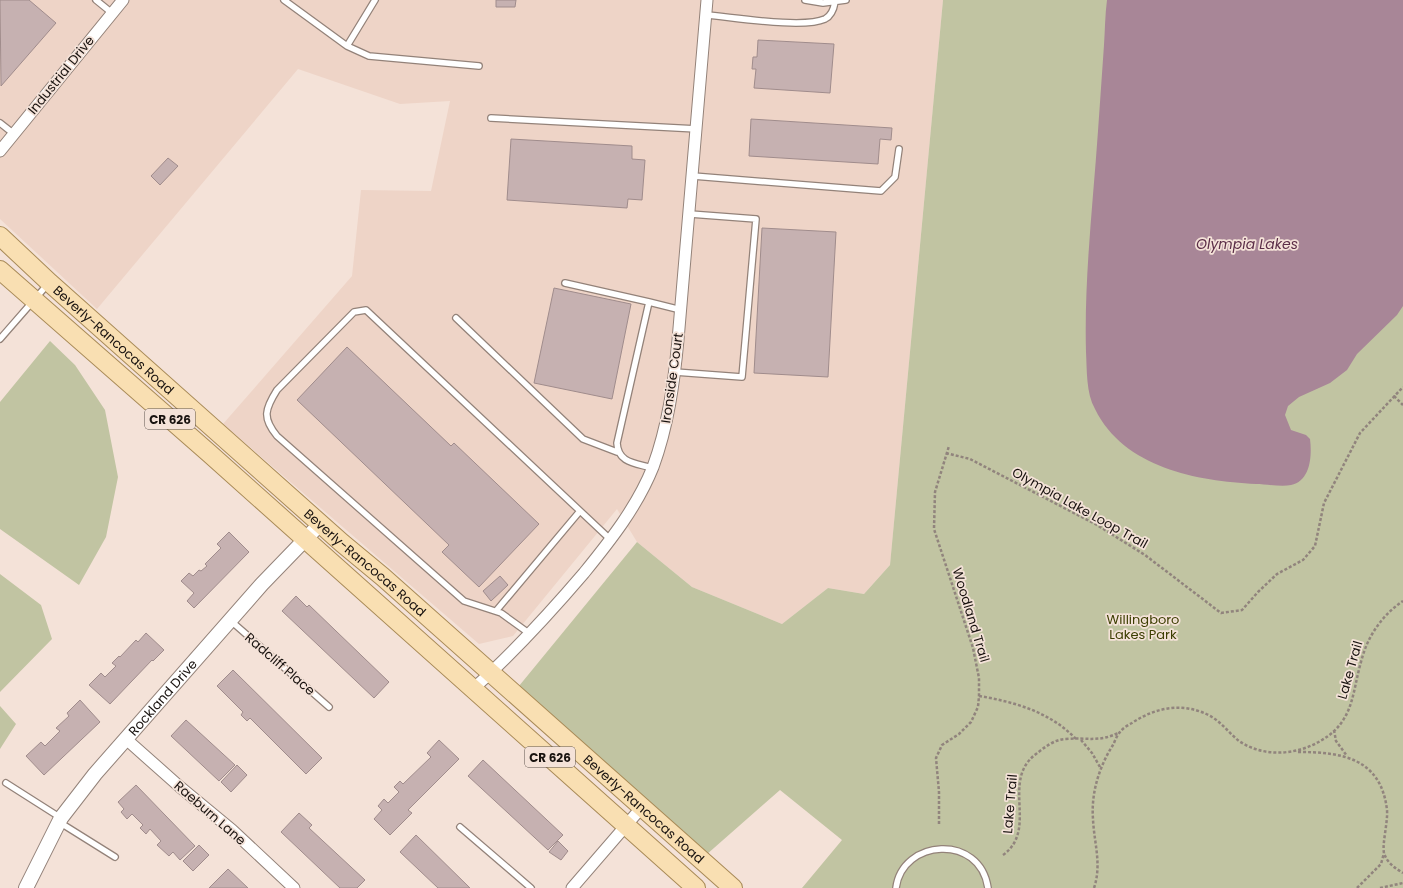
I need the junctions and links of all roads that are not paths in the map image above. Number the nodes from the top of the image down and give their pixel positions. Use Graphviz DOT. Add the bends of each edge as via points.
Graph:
graph roads {
  1 [pos="96,0"];
  2 [pos="123,0"];
  3 [pos="284,0"];
  4 [pos="375,0"];
  5 [pos="707,0"];
  6 [pos="805,0"];
  7 [pos="846,0"];
  8 [pos="836,2"];
  9 [pos="112,13"];
  10 [pos="706,15"];
  11 [pos="347,46"];
  12 [pos="480,66"];
  13 [pos="491,118"];
  14 [pos="0,124"];
  15 [pos="697,129"];
  16 [pos="14,134"];
  17 [pos="899,149"];
  18 [pos="0,151"];
  19 [pos="693,176"];
  20 [pos="690,214"];
  21 [pos="0,236"];
  22 [pos="0,270"];
  23 [pos="50,282"];
  24 [pos="565,283"];
  25 [pos="35,299"];
  26 [pos="649,302"];
  27 [pos="681,310"];
  28 [pos="456,318"];
  29 [pos="0,339"];
  30 [pos="675,372"];
  31 [pos="617,452"];
  32 [pos="652,468"];
  33 [pos="580,511"];
  34 [pos="321,523"];
  35 [pos="305,540"];
  36 [pos="611,540"];
  37 [pos="496,611"];
  38 [pos="230,621"];
  39 [pos="530,634"];
  40 [pos="491,673"];
  41 [pos="473,689"];
  42 [pos="329,707"];
  43 [pos="126,739"];
  44 [pos="6,783"];
  45 [pos="642,807"];
  46 [pos="60,820"];
  47 [pos="626,826"];
  48 [pos="460,827"];
  49 [pos="116,857"];
  50 [pos="26,888"];
  51 [pos="294,888"];
  52 [pos="531,888"];
  53 [pos="572,888"];
  54 [pos="696,888"];
  55 [pos="733,888"];
  56 [pos="896,888"];
  57 [pos="988,888"];
  1 -- 9 [label="lane"];
  2 -- 9 [label="street, Industrial Drive"];
  3 -- 11 [label="lane"];
  4 -- 11 [label="lane"];
  5 -- 10 [label="street, Ironside Court"];
  6 -- 8 [label="lane"];
  7 -- 8 [label="lane"];
  8 -- 10 [label="lane" via="834,10 826,18 814,22 798,23"];
  9 -- 16 [label="street, Industrial Drive"];
  10 -- 15 [label="street, Ironside Court"];
  11 -- 12 [label="lane" via="369,56"];
  13 -- 15 [label="lane"];
  14 -- 16 [label="lane"];
  15 -- 19 [label="street, Ironside Court"];
  16 -- 18 [label="street, Industrial Drive"];
  17 -- 19 [label="lane" via="895,177 881,191"];
  19 -- 20 [label="street, Ironside Court"];
  20 -- 27 [label="street, Ironside Court"];
  20 -- 30 [label="lane" via="756,218 742,377"];
  21 -- 23 [label="main road, Beverly-Rancocas Road / CR 626"];
  22 -- 25 [label="main road, Beverly-Rancocas Road / CR 626"];
  23 -- 25 [label="lane"];
  23 -- 34 [label="main road, Beverly-Rancocas Road / CR 626"];
  24 -- 26 [label="lane"];
  25 -- 29 [label="lane"];
  25 -- 35 [label="main road, Beverly-Rancocas Road / CR 626"];
  26 -- 27 [label="lane"];
  26 -- 31 [label="lane"];
  27 -- 30 [label="street, Ironside Court"];
  28 -- 31 [label="lane" via="583,439"];
  30 -- 32 [label="street, Ironside Court" via="665,427"];
  31 -- 32 [label="lane" via="624,460"];
  32 -- 36 [label="street, Ironside Court" via="635,502"];
  33 -- 36 [label="lane"];
  33 -- 37 [label="lane"];
  33 -- 37 [label="lane" via="366,310 354,312 277,390 270,401 266,416 269,427 277,436 464,601"];
  34 -- 35 [label="street, Rockland Drive"];
  34 -- 40 [label="main road, Beverly-Rancocas Road / CR 626"];
  35 -- 38 [label="street, Rockland Drive"];
  35 -- 41 [label="main road, Beverly-Rancocas Road / CR 626"];
  36 -- 39 [label="street, Ironside Court"];
  37 -- 39 [label="lane"];
  38 -- 42 [label="lane, Radcliff Place"];
  38 -- 43 [label="street, Rockland Drive"];
  39 -- 40 [label="street, Ironside Court"];
  40 -- 41 [label="street, Ironside Court"];
  40 -- 45 [label="main road, Beverly-Rancocas Road / CR 626"];
  41 -- 47 [label="main road, Beverly-Rancocas Road / CR 626"];
  43 -- 46 [label="street, Rockland Drive"];
  43 -- 51 [label="street, Raeburn Lane" via="232,830"];
  44 -- 46 [label="lane"];
  45 -- 47 [label="street"];
  45 -- 55 [label="main road, Beverly-Rancocas Road / CR 626"];
  46 -- 49 [label="lane"];
  46 -- 50 [label="street, Rockland Drive"];
  47 -- 53 [label="street"];
  47 -- 54 [label="main road, Beverly-Rancocas Road / CR 626"];
  48 -- 52 [label="lane"];
  56 -- 57 [label="lane" via="906,865 923,853 944,848 962,852 979,864"];
}
